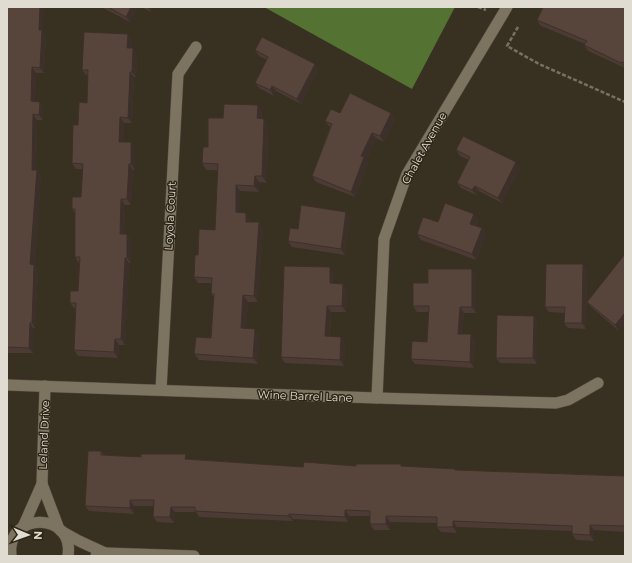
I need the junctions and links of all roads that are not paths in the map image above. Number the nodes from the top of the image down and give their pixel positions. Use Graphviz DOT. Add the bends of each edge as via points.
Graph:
graph roads {
  1 [pos="507,7"];
  2 [pos="196,47"];
  3 [pos="598,382"];
  4 [pos="7,385"];
  5 [pos="45,386"];
  6 [pos="161,390"];
  7 [pos="377,398"];
  8 [pos="42,484"];
  9 [pos="22,528"];
  10 [pos="60,530"];
  11 [pos="7,536"];
  12 [pos="101,554"];
  13 [pos="12,556"];
  14 [pos="68,556"];
  15 [pos="194,556"];
  1 -- 7 [label="street, Chalet Avenue" via="407,174 384,239"];
  2 -- 6 [label="street, Loyola Court" via="178,74"];
  3 -- 7 [label="street, Wine Barrel Lane" via="568,400 556,403"];
  4 -- 5 [label="street, Wine Barrel Lane"];
  5 -- 6 [label="street, Wine Barrel Lane"];
  5 -- 8 [label="street, Leland Drive"];
  6 -- 7 [label="street, Wine Barrel Lane"];
  8 -- 9 [label="street, Leland Drive"];
  8 -- 10 [label="street, Leland Drive"];
  9 -- 10 [label="street" via="32,522 41,521 50,523"];
  9 -- 11 [label="street"];
  9 -- 13 [label="street, Leland Drive" via="12,544"];
  10 -- 12 [label="street"];
  10 -- 14 [label="street, Leland Drive" via="67,543"];
  12 -- 15 [label="street"];
}
